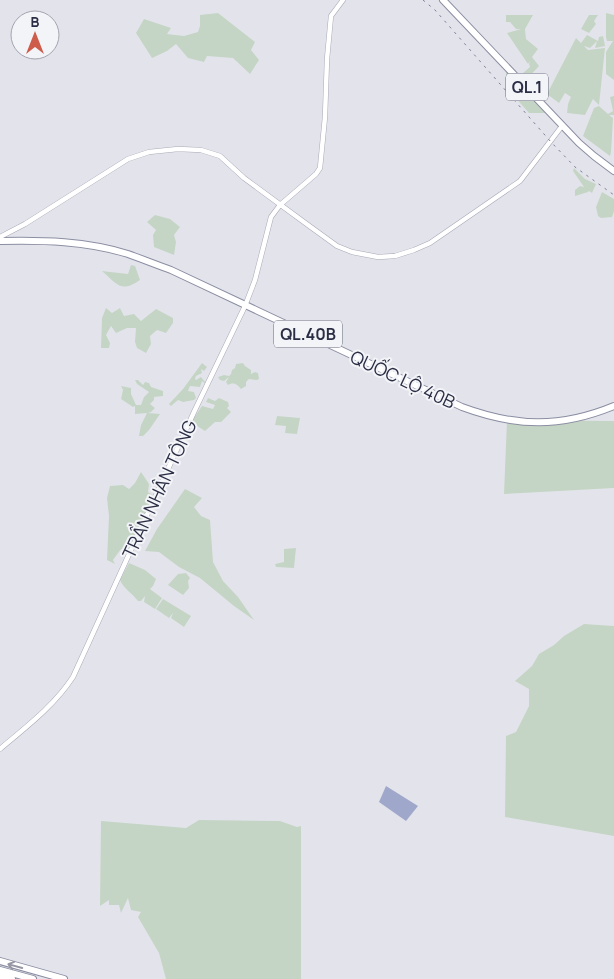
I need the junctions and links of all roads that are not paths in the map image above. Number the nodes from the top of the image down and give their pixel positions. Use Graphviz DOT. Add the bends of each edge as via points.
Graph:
graph roads {
  1 [pos="342,0"];
  2 [pos="443,0"];
  3 [pos="448,0"];
  4 [pos="562,126"];
  5 [pos="614,166"];
  6 [pos="614,170"];
  7 [pos="280,205"];
  8 [pos="16,230"];
  9 [pos="0,237"];
  10 [pos="20,241"];
  11 [pos="0,242"];
  12 [pos="246,306"];
  13 [pos="614,406"];
  14 [pos="0,749"];
  15 [pos="0,962"];
  16 [pos="0,970"];
  17 [pos="0,976"];
  18 [pos="12,979"];
  19 [pos="32,979"];
  20 [pos="64,979"];
  1 -- 7 [label="street" via="331,16 320,168"];
  2 -- 4 [label="highway, QL.1"];
  3 -- 5 [label="highway, QL.1" via="581,140"];
  4 -- 6 [label="highway, QL.1"];
  4 -- 7 [label="street" via="520,181 430,243 402,255 378,257 337,246"];
  7 -- 8 [label="street" via="220,156 201,150 168,150 128,159"];
  7 -- 12 [label="street, TRẦN NHÂN TÔNG" via="271,217"];
  8 -- 9 [label="street"];
  8 -- 10 [label="street"];
  10 -- 11 [label="highway, QUỐC LỘ 40B / QL.40B"];
  10 -- 12 [label="highway, QUỐC LỘ 40B / QL.40B" via="74,243 126,254 172,270"];
  12 -- 13 [label="highway, QUỐC LỘ 40B / QL.40B" via="486,416 555,423"];
  12 -- 14 [label="street, TRẦN NHÂN TÔNG" via="73,677 64,692"];
  20 -- 15 [label="highway, one-way"];
  16 -- 19 [label="highway"];
  17 -- 18 [label="highway"];
}
